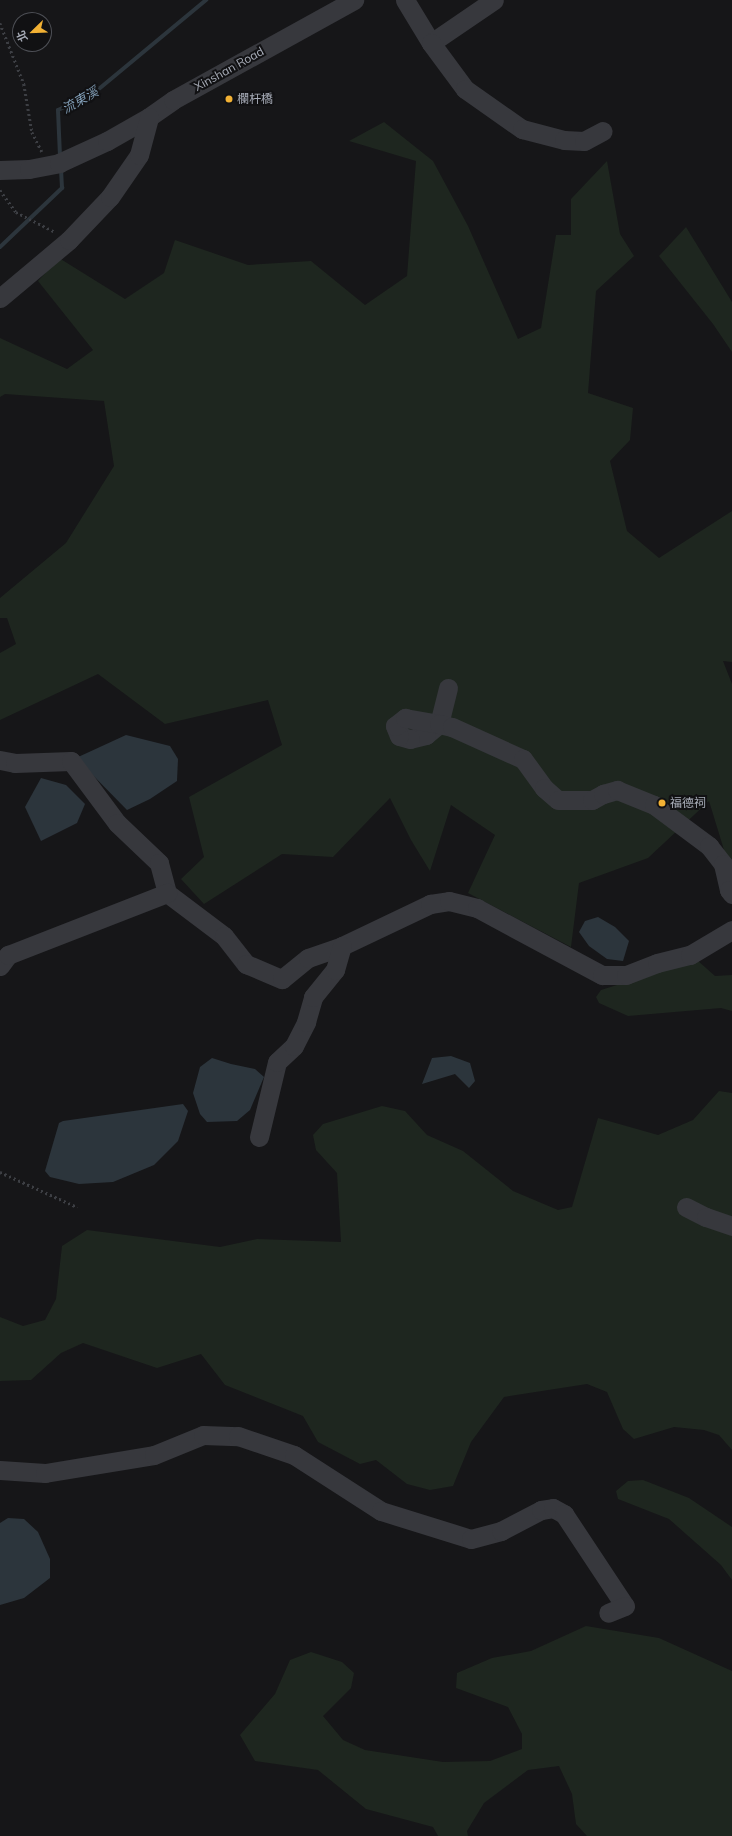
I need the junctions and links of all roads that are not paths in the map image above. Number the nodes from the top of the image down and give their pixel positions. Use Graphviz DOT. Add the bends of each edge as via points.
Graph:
graph roads {
  1 [pos="354,0"];
  2 [pos="405,0"];
  3 [pos="494,0"];
  4 [pos="431,43"];
  5 [pos="149,117"];
  6 [pos="603,131"];
  7 [pos="0,170"];
  8 [pos="0,298"];
  9 [pos="448,688"];
  10 [pos="0,760"];
  11 [pos="167,893"];
  12 [pos="732,894"];
  13 [pos="732,930"];
  14 [pos="342,946"];
  15 [pos="0,966"];
  16 [pos="259,1137"];
  17 [pos="686,1207"];
  18 [pos="732,1226"];
  19 [pos="0,1470"];
  20 [pos="608,1613"];
  1 -- 5 [label="street, Xinshan Road" via="180,96"];
  2 -- 4 [label="street"];
  3 -- 4 [label="street"];
  4 -- 6 [label="street" via="465,89 522,129 564,140 584,141"];
  5 -- 7 [label="street, Xinshan Road" via="107,141 54,164"];
  5 -- 8 [label="street" via="139,155 110,197 69,240"];
  9 -- 12 [label="street" via="438,724 452,727 524,759 544,788 558,800 592,800 617,790 654,805 709,846 723,864"];
  10 -- 11 [label="street" via="15,763 71,761 117,823 159,863"];
  11 -- 14 [label="street" via="224,936 246,964 282,979 308,958"];
  11 -- 15 [label="street" via="8,955"];
  13 -- 14 [label="street" via="690,955 657,963 626,975 602,975 477,908 450,901 430,904"];
  14 -- 16 [label="street" via="335,970 313,997 306,1022 294,1046 277,1062"];
  17 -- 18 [label="street"];
  19 -- 20 [label="street" via="45,1473 154,1455 203,1435 238,1436 294,1455 381,1511 471,1539 501,1531 541,1510 553,1508 564,1514 625,1606"];
}
